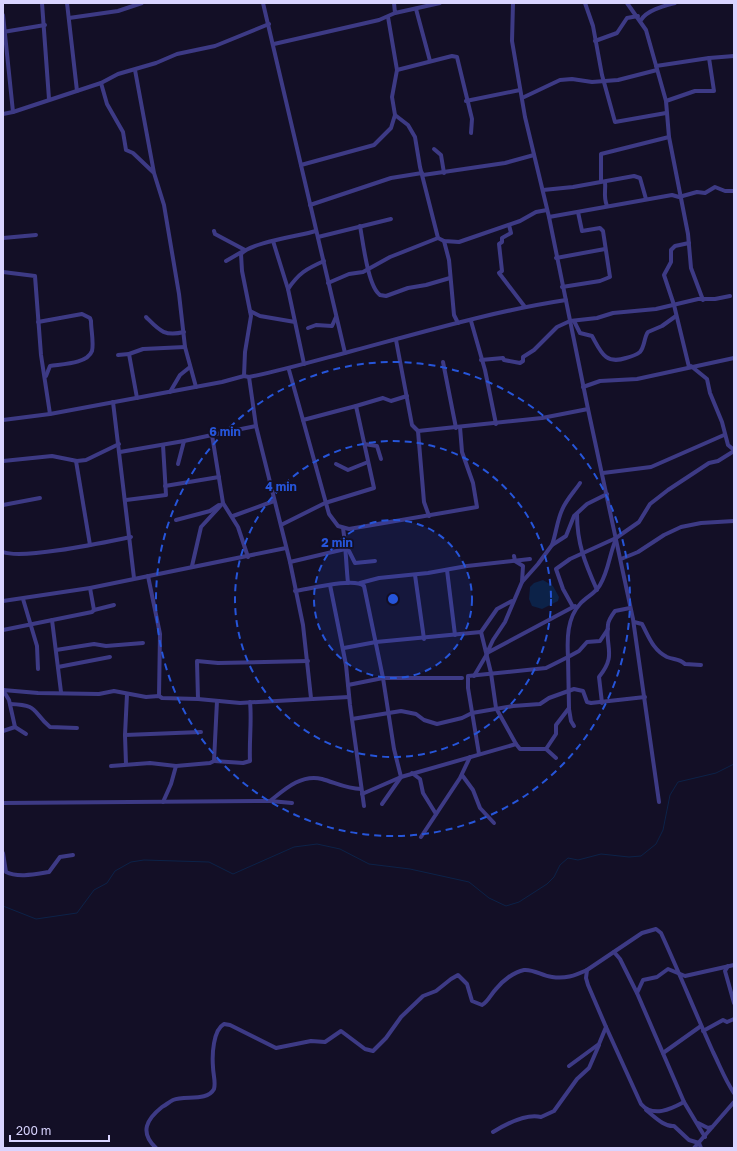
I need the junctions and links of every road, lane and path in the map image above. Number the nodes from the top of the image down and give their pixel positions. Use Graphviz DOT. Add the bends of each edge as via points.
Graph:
graph roads {
  1 [pos="42,3"];
  2 [pos="67,3"];
  3 [pos="142,3"];
  4 [pos="263,3"];
  5 [pos="394,3"];
  6 [pos="440,3"];
  7 [pos="513,3"];
  8 [pos="585,3"];
  9 [pos="628,3"];
  10 [pos="675,3"];
  11 [pos="416,9"];
  12 [pos="395,13"];
  13 [pos="3,15"];
  14 [pos="388,17"];
  15 [pos="69,18"];
  16 [pos="639,18"];
  17 [pos="269,24"];
  18 [pos="45,25"];
  19 [pos="4,32"];
  20 [pos="595,42"];
  21 [pos="274,44"];
  22 [pos="734,56"];
  23 [pos="709,58"];
  24 [pos="430,61"];
  25 [pos="657,68"];
  26 [pos="135,70"];
  27 [pos="397,70"];
  28 [pos="604,80"];
  29 [pos="101,83"];
  30 [pos="520,90"];
  31 [pos="77,91"];
  32 [pos="522,98"];
  33 [pos="49,99"];
  34 [pos="466,101"];
  35 [pos="666,101"];
  36 [pos="13,112"];
  37 [pos="666,113"];
  38 [pos="3,114"];
  39 [pos="396,115"];
  40 [pos="471,133"];
  41 [pos="669,137"];
  42 [pos="434,149"];
  43 [pos="534,155"];
  44 [pos="301,165"];
  45 [pos="154,173"];
  46 [pos="444,173"];
  47 [pos="422,174"];
  48 [pos="603,181"];
  49 [pos="678,188"];
  50 [pos="543,190"];
  51 [pos="734,191"];
  52 [pos="672,194"];
  53 [pos="679,197"];
  54 [pos="646,199"];
  55 [pos="310,205"];
  56 [pos="607,206"];
  57 [pos="547,210"];
  58 [pos="578,212"];
  59 [pos="549,217"];
  60 [pos="391,219"];
  61 [pos="509,224"];
  62 [pos="360,226"];
  63 [pos="214,230"];
  64 [pos="316,231"];
  65 [pos="36,236"];
  66 [pos="318,237"];
  67 [pos="3,238"];
  68 [pos="438,238"];
  69 [pos="273,240"];
  70 [pos="444,241"];
  71 [pos="689,243"];
  72 [pos="605,249"];
  73 [pos="245,250"];
  74 [pos="556,258"];
  75 [pos="226,261"];
  76 [pos="324,262"];
  77 [pos="368,269"];
  78 [pos="3,272"];
  79 [pos="450,278"];
  80 [pos="328,283"];
  81 [pos="562,287"];
  82 [pos="288,289"];
  83 [pos="730,296"];
  84 [pos="566,300"];
  85 [pos="703,300"];
  86 [pos="674,305"];
  87 [pos="525,307"];
  88 [pos="250,311"];
  89 [pos="676,316"];
  90 [pos="146,317"];
  91 [pos="336,317"];
  92 [pos="471,320"];
  93 [pos="572,321"];
  94 [pos="38,322"];
  95 [pos="295,322"];
  96 [pos="458,323"];
  97 [pos="308,328"];
  98 [pos="184,332"];
  99 [pos="396,340"];
  100 [pos="185,347"];
  101 [pos="345,353"];
  102 [pos="129,354"];
  103 [pos="118,355"];
  104 [pos="734,358"];
  105 [pos="481,360"];
  106 [pos="443,362"];
  107 [pos="304,364"];
  108 [pos="190,367"];
  109 [pos="690,367"];
  110 [pos="289,370"];
  111 [pos="244,376"];
  112 [pos="46,377"];
  113 [pos="249,377"];
  114 [pos="583,386"];
  115 [pos="196,387"];
  116 [pos="170,392"];
  117 [pos="407,396"];
  118 [pos="137,398"];
  119 [pos="113,402"];
  120 [pos="356,406"];
  121 [pos="588,409"];
  122 [pos="50,414"];
  123 [pos="3,420"];
  124 [pos="303,420"];
  125 [pos="496,424"];
  126 [pos="256,426"];
  127 [pos="458,427"];
  128 [pos="418,431"];
  129 [pos="212,435"];
  130 [pos="724,435"];
  131 [pos="184,441"];
  132 [pos="119,444"];
  133 [pos="364,444"];
  134 [pos="163,445"];
  135 [pos="734,451"];
  136 [pos="120,452"];
  137 [pos="381,459"];
  138 [pos="3,461"];
  139 [pos="76,461"];
  140 [pos="368,462"];
  141 [pos="178,464"];
  142 [pos="336,464"];
  143 [pos="603,473"];
  144 [pos="218,477"];
  145 [pos="580,483"];
  146 [pos="165,486"];
  147 [pos="608,494"];
  148 [pos="40,498"];
  149 [pos="126,500"];
  150 [pos="274,501"];
  151 [pos="223,503"];
  152 [pos="325,503"];
  153 [pos="3,505"];
  154 [pos="576,514"];
  155 [pos="232,516"];
  156 [pos="429,516"];
  157 [pos="176,520"];
  158 [pos="734,521"];
  159 [pos="281,525"];
  160 [pos="343,528"];
  161 [pos="131,537"];
  162 [pos="616,538"];
  163 [pos="90,545"];
  164 [pos="552,545"];
  165 [pos="286,548"];
  166 [pos="347,550"];
  167 [pos="3,552"];
  168 [pos="582,554"];
  169 [pos="514,556"];
  170 [pos="248,557"];
  171 [pos="530,559"];
  172 [pos="621,559"];
  173 [pos="515,561"];
  174 [pos="290,562"];
  175 [pos="375,562"];
  176 [pos="192,566"];
  177 [pos="446,570"];
  178 [pos="415,575"];
  179 [pos="148,576"];
  180 [pos="134,578"];
  181 [pos="522,582"];
  182 [pos="348,583"];
  183 [pos="360,583"];
  184 [pos="330,585"];
  185 [pos="90,588"];
  186 [pos="597,590"];
  187 [pos="295,591"];
  188 [pos="23,599"];
  189 [pos="3,601"];
  190 [pos="512,601"];
  191 [pos="580,604"];
  192 [pos="114,605"];
  193 [pos="573,607"];
  194 [pos="630,608"];
  195 [pos="94,610"];
  196 [pos="52,620"];
  197 [pos="634,622"];
  198 [pos="30,623"];
  199 [pos="3,630"];
  200 [pos="608,630"];
  201 [pos="481,632"];
  202 [pos="455,635"];
  203 [pos="424,639"];
  204 [pos="376,642"];
  205 [pos="143,643"];
  206 [pos="344,648"];
  207 [pos="56,650"];
  208 [pos="487,653"];
  209 [pos="110,657"];
  210 [pos="568,657"];
  211 [pos="308,661"];
  212 [pos="701,665"];
  213 [pos="58,667"];
  214 [pos="38,670"];
  215 [pos="492,673"];
  216 [pos="474,676"];
  217 [pos="383,678"];
  218 [pos="462,678"];
  219 [pos="348,685"];
  220 [pos="3,690"];
  221 [pos="569,691"];
  222 [pos="60,692"];
  223 [pos="128,694"];
  224 [pos="159,696"];
  225 [pos="349,697"];
  226 [pos="645,697"];
  227 [pos="311,698"];
  228 [pos="198,699"];
  229 [pos="217,701"];
  230 [pos="250,702"];
  231 [pos="602,703"];
  232 [pos="10,704"];
  233 [pos="496,708"];
  234 [pos="569,708"];
  235 [pos="388,712"];
  236 [pos="472,713"];
  237 [pos="352,719"];
  238 [pos="574,726"];
  239 [pos="15,727"];
  240 [pos="77,728"];
  241 [pos="3,731"];
  242 [pos="201,732"];
  243 [pos="26,734"];
  244 [pos="125,735"];
  245 [pos="516,744"];
  246 [pos="546,749"];
  247 [pos="479,754"];
  248 [pos="470,757"];
  249 [pos="556,758"];
  250 [pos="214,761"];
  251 [pos="126,764"];
  252 [pos="111,766"];
  253 [pos="176,766"];
  254 [pos="412,774"];
  255 [pos="462,775"];
  256 [pos="401,777"];
  257 [pos="362,791"];
  258 [pos="270,801"];
  259 [pos="163,802"];
  260 [pos="659,802"];
  261 [pos="3,803"];
  262 [pos="292,803"];
  263 [pos="382,804"];
  264 [pos="364,806"];
  265 [pos="436,814"];
  266 [pos="494,823"];
  267 [pos="421,837"];
  268 [pos="3,853"];
  269 [pos="73,855"];
  270 [pos="614,952"];
  271 [pos="734,965"];
  272 [pos="728,966"];
  273 [pos="587,970"];
  274 [pos="680,974"];
  275 [pos="637,992"];
  276 [pos="734,1003"];
  277 [pos="734,1019"];
  278 [pos="606,1027"];
  279 [pos="702,1029"];
  280 [pos="599,1044"];
  281 [pos="662,1054"];
  282 [pos="569,1066"];
  283 [pos="734,1093"];
  284 [pos="684,1102"];
  285 [pos="734,1102"];
  286 [pos="646,1110"];
  287 [pos="698,1123"];
  288 [pos="712,1127"];
  289 [pos="493,1132"];
  290 [pos="705,1136"];
  291 [pos="699,1143"];
  292 [pos="156,1148"];
  293 [pos="694,1148"];
  294 [pos="701,1148"];
  1 -- 18 [label="street"];
  2 -- 15 [label="street"];
  3 -- 15 [label="street" via="118,11"];
  4 -- 17 [label="street"];
  5 -- 12 [label="street"];
  6 -- 11 [label="street"];
  7 -- 30 [label="street" via="512,41"];
  8 -- 20 [label="street" via="593,26"];
  9 -- 16 [label="street"];
  10 -- 16 [label="street"];
  11 -- 12 [label="street"];
  11 -- 24 [label="street"];
  12 -- 14 [label="street"];
  13 -- 19 [label="street"];
  14 -- 21 [label="street"];
  14 -- 27 [label="street"];
  15 -- 31 [label="street"];
  16 -- 20 [label="street" via="627,18 618,33"];
  16 -- 25 [label="street" via="646,30"];
  17 -- 21 [label="street"];
  17 -- 26 [label="street" via="215,46 177,54"];
  18 -- 19 [label="street"];
  18 -- 33 [label="street"];
  19 -- 36 [label="street"];
  20 -- 28 [label="street"];
  21 -- 44 [label="street"];
  22 -- 23 [label="street"];
  23 -- 25 [label="street"];
  23 -- 35 [label="street" via="714,91 695,91"];
  24 -- 27 [label="street"];
  24 -- 34 [label="street" via="457,57"];
  25 -- 28 [label="street" via="618,80"];
  25 -- 35 [label="street"];
  26 -- 29 [label="street" via="118,74"];
  26 -- 45 [label="street"];
  27 -- 39 [label="street" via="392,97"];
  28 -- 32 [label="street" via="560,80"];
  28 -- 37 [label="street" via="616,123"];
  29 -- 31 [label="street"];
  29 -- 45 [label="street" via="107,104 123,132 126,150 133,153"];
  30 -- 32 [label="street"];
  30 -- 34 [label="street"];
  31 -- 33 [label="street"];
  32 -- 43 [label="street"];
  33 -- 36 [label="street"];
  34 -- 40 [label="street" via="472,119"];
  35 -- 37 [label="street"];
  36 -- 38 [label="street"];
  37 -- 41 [label="street"];
  39 -- 44 [label="street" via="391,128 374,145"];
  39 -- 47 [label="street" via="413,132"];
  41 -- 48 [label="street" via="600,154"];
  41 -- 49 [label="street"];
  42 -- 46 [label="street" via="441,155"];
  43 -- 46 [label="street" via="505,164"];
  43 -- 50 [label="street"];
  44 -- 55 [label="street"];
  45 -- 98 [label="street" via="164,205"];
  46 -- 47 [label="street"];
  47 -- 55 [label="street" via="391,178"];
  47 -- 68 [label="street"];
  48 -- 50 [label="street"];
  48 -- 54 [label="street" via="637,176 640,178"];
  48 -- 56 [label="street" via="606,187 603,193"];
  49 -- 52 [label="street"];
  49 -- 53 [label="street"];
  50 -- 57 [label="street"];
  51 -- 53 [label="street" via="716,188 705,193 698,192"];
  52 -- 53 [label="street"];
  52 -- 54 [label="street"];
  53 -- 71 [label="street"];
  54 -- 56 [label="street"];
  55 -- 64 [label="street"];
  56 -- 58 [label="street"];
  57 -- 59 [label="street"];
  57 -- 61 [label="street"];
  58 -- 59 [label="street"];
  58 -- 72 [label="street" via="582,231 600,228 603,231"];
  59 -- 74 [label="street"];
  60 -- 62 [label="street"];
  61 -- 70 [label="street" via="459,242"];
  61 -- 87 [label="street" via="511,233 502,238 499,244 502,271 499,273"];
  62 -- 66 [label="street"];
  62 -- 77 [label="street"];
  63 -- 73 [label="street" via="215,234"];
  64 -- 66 [label="street"];
  64 -- 69 [label="street"];
  65 -- 67 [label="street"];
  66 -- 76 [label="street"];
  68 -- 70 [label="street"];
  68 -- 77 [label="street" via="390,257"];
  69 -- 73 [label="street"];
  69 -- 82 [label="street"];
  70 -- 79 [label="street"];
  71 -- 85 [label="street" via="691,268"];
  71 -- 86 [label="street" via="675,246 670,250 671,262 665,271 665,282"];
  72 -- 74 [label="street"];
  72 -- 81 [label="street" via="609,278"];
  73 -- 75 [label="street"];
  73 -- 88 [label="street" via="240,256"];
  74 -- 81 [label="street"];
  76 -- 80 [label="street"];
  76 -- 82 [label="street" via="298,275"];
  77 -- 79 [label="street" via="377,293 383,296"];
  77 -- 80 [label="street"];
  78 -- 94 [label="street" via="35,276"];
  79 -- 96 [label="street"];
  80 -- 91 [label="street"];
  81 -- 84 [label="street"];
  82 -- 95 [label="street"];
  83 -- 85 [label="street"];
  84 -- 87 [label="street"];
  84 -- 93 [label="street"];
  85 -- 86 [label="street" via="690,300"];
  86 -- 89 [label="street"];
  86 -- 93 [label="street"];
  87 -- 92 [label="street"];
  88 -- 95 [label="street" via="260,316"];
  88 -- 111 [label="street"];
  89 -- 93 [label="street" via="648,332 646,341 636,354 615,361 603,354 592,336 580,333"];
  89 -- 109 [label="street"];
  90 -- 98 [label="street" via="159,330 172,335"];
  91 -- 97 [label="street" via="332,326 316,325"];
  91 -- 101 [label="street"];
  92 -- 96 [label="street"];
  92 -- 105 [label="street"];
  93 -- 105 [label="street" via="554,330 523,357 523,361 502,358"];
  93 -- 114 [label="street"];
  94 -- 112 [label="street"];
  94 -- 112 [label="street" via="82,314 90,318 91,322 92,350 89,354 76,361 50,366"];
  95 -- 107 [label="street"];
  96 -- 99 [label="street"];
  98 -- 100 [label="street"];
  99 -- 101 [label="street"];
  99 -- 117 [label="street"];
  100 -- 102 [label="street" via="143,349"];
  100 -- 108 [label="street"];
  101 -- 107 [label="street"];
  102 -- 103 [label="street"];
  102 -- 118 [label="street"];
  104 -- 109 [label="street"];
  105 -- 125 [label="street"];
  106 -- 127 [label="street"];
  107 -- 110 [label="street"];
  108 -- 115 [label="street"];
  108 -- 116 [label="street" via="180,375"];
  109 -- 114 [label="street" via="637,379 600,381"];
  109 -- 130 [label="street" via="706,379 722,422"];
  110 -- 113 [label="street"];
  110 -- 124 [label="street"];
  111 -- 113 [label="street"];
  111 -- 115 [label="street"];
  112 -- 122 [label="street"];
  113 -- 126 [label="street"];
  114 -- 121 [label="street"];
  115 -- 116 [label="street"];
  116 -- 118 [label="street"];
  117 -- 120 [label="street" via="391,400 383,398"];
  117 -- 128 [label="street" via="412,425"];
  118 -- 119 [label="street"];
  119 -- 122 [label="street"];
  119 -- 132 [label="street"];
  120 -- 124 [label="street"];
  120 -- 133 [label="street"];
  121 -- 125 [label="street"];
  121 -- 143 [label="street"];
  122 -- 123 [label="street"];
  124 -- 152 [label="street"];
  125 -- 127 [label="street"];
  126 -- 129 [label="street"];
  126 -- 150 [label="street"];
  127 -- 128 [label="street"];
  127 -- 156 [label="street" via="477,508"];
  128 -- 156 [label="street" via="424,502"];
  129 -- 131 [label="street"];
  129 -- 144 [label="street"];
  130 -- 135 [label="street"];
  130 -- 143 [label="street" via="651,467"];
  131 -- 134 [label="street"];
  131 -- 141 [label="street"];
  132 -- 136 [label="street"];
  132 -- 139 [label="street" via="86,460"];
  133 -- 137 [label="street" via="377,446"];
  133 -- 140 [label="street"];
  134 -- 136 [label="street"];
  134 -- 146 [label="street"];
  135 -- 162 [label="street" via="718,461 709,463 668,490 650,504 640,522"];
  136 -- 149 [label="street"];
  138 -- 139 [label="street" via="52,456"];
  139 -- 163 [label="street"];
  140 -- 142 [label="street" via="348,470"];
  140 -- 152 [label="street" via="374,488"];
  143 -- 147 [label="street"];
  144 -- 146 [label="street"];
  144 -- 151 [label="street"];
  145 -- 164 [label="street" via="561,512"];
  146 -- 149 [label="street" via="166,495"];
  147 -- 154 [label="street" via="588,504"];
  147 -- 162 [label="street"];
  148 -- 153 [label="street"];
  149 -- 161 [label="street"];
  150 -- 155 [label="street"];
  150 -- 159 [label="street"];
  151 -- 155 [label="street"];
  151 -- 157 [label="street" via="210,511"];
  151 -- 176 [label="street" via="201,527"];
  152 -- 159 [label="street"];
  152 -- 160 [label="street" via="333,520"];
  154 -- 164 [label="street" via="566,536"];
  154 -- 168 [label="street"];
  155 -- 170 [label="street"];
  156 -- 160 [label="street"];
  158 -- 172 [label="street" via="681,527"];
  159 -- 165 [label="street"];
  160 -- 166 [label="street"];
  161 -- 163 [label="street"];
  161 -- 180 [label="street"];
  162 -- 168 [label="street"];
  162 -- 172 [label="street"];
  162 -- 186 [label="street" via="609,568"];
  163 -- 167 [label="street" via="33,552"];
  164 -- 181 [label="street"];
  165 -- 170 [label="street"];
  165 -- 174 [label="street"];
  166 -- 174 [label="street"];
  166 -- 175 [label="street" via="355,563"];
  166 -- 182 [label="street"];
  168 -- 186 [label="street"];
  168 -- 193 [label="street" via="556,569 562,588"];
  169 -- 173 [label="street"];
  170 -- 176 [label="street"];
  171 -- 173 [label="street"];
  172 -- 194 [label="street"];
  173 -- 177 [label="street"];
  173 -- 181 [label="street" via="522,566"];
  174 -- 187 [label="street"];
  176 -- 179 [label="street"];
  177 -- 178 [label="street"];
  177 -- 202 [label="street"];
  178 -- 183 [label="street" via="379,578"];
  178 -- 203 [label="street"];
  179 -- 180 [label="street"];
  179 -- 224 [label="street" via="160,634"];
  180 -- 185 [label="street"];
  181 -- 190 [label="street"];
  182 -- 183 [label="street"];
  182 -- 184 [label="street"];
  183 -- 204 [label="street" via="365,590"];
  184 -- 187 [label="street"];
  184 -- 206 [label="street"];
  185 -- 188 [label="street"];
  185 -- 195 [label="street"];
  186 -- 191 [label="street"];
  187 -- 211 [label="street"];
  188 -- 189 [label="street"];
  188 -- 198 [label="street"];
  190 -- 201 [label="street" via="497,609"];
  190 -- 208 [label="street" via="505,622"];
  191 -- 193 [label="street"];
  191 -- 210 [label="street" via="571,619 567,641"];
  192 -- 195 [label="street"];
  193 -- 208 [label="street"];
  194 -- 197 [label="street"];
  194 -- 200 [label="street" via="615,611 608,624"];
  195 -- 196 [label="street"];
  196 -- 198 [label="street"];
  196 -- 207 [label="street"];
  197 -- 212 [label="street" via="642,624 655,649 668,657 680,659 685,664"];
  197 -- 226 [label="street"];
  198 -- 199 [label="street"];
  198 -- 214 [label="street" via="37,646"];
  200 -- 210 [label="street" via="600,641 587,642 579,651"];
  200 -- 231 [label="street" via="610,657 599,677"];
  201 -- 202 [label="street"];
  201 -- 208 [label="street"];
  202 -- 203 [label="street"];
  203 -- 204 [label="street"];
  204 -- 206 [label="street"];
  204 -- 217 [label="street"];
  205 -- 207 [label="street" via="106,646 94,644"];
  206 -- 219 [label="street"];
  207 -- 213 [label="street"];
  208 -- 215 [label="street"];
  208 -- 216 [label="street"];
  209 -- 213 [label="street"];
  210 -- 215 [label="street" via="546,668"];
  210 -- 221 [label="street"];
  211 -- 227 [label="street"];
  211 -- 228 [label="street" via="197,661"];
  213 -- 222 [label="street"];
  215 -- 216 [label="street"];
  215 -- 233 [label="street"];
  216 -- 236 [label="street" via="468,676"];
  217 -- 218 [label="street"];
  217 -- 219 [label="street"];
  217 -- 235 [label="street"];
  219 -- 225 [label="street"];
  220 -- 222 [label="street"];
  220 -- 232 [label="street"];
  221 -- 231 [label="street" via="583,691 587,702"];
  221 -- 233 [label="street" via="540,704"];
  221 -- 234 [label="street"];
  222 -- 223 [label="street" via="99,694 114,691"];
  223 -- 224 [label="street"];
  223 -- 244 [label="street"];
  224 -- 228 [label="street"];
  225 -- 227 [label="street"];
  225 -- 237 [label="street"];
  226 -- 231 [label="street"];
  226 -- 260 [label="street"];
  227 -- 230 [label="street"];
  228 -- 229 [label="street"];
  229 -- 230 [label="street"];
  229 -- 250 [label="street"];
  230 -- 250 [label="street" via="250,761"];
  232 -- 239 [label="street"];
  232 -- 240 [label="street" via="26,704 50,727"];
  233 -- 236 [label="street"];
  233 -- 245 [label="street"];
  234 -- 238 [label="street"];
  234 -- 246 [label="street" via="556,725 556,734"];
  235 -- 236 [label="street" via="416,714 437,724"];
  235 -- 237 [label="street"];
  235 -- 256 [label="street"];
  236 -- 247 [label="street"];
  237 -- 257 [label="street"];
  239 -- 241 [label="street"];
  239 -- 243 [label="street"];
  242 -- 244 [label="street"];
  244 -- 251 [label="street"];
  245 -- 246 [label="street" via="520,748"];
  245 -- 247 [label="street"];
  246 -- 249 [label="street"];
  247 -- 248 [label="street"];
  248 -- 254 [label="street"];
  248 -- 255 [label="street"];
  250 -- 253 [label="street"];
  251 -- 252 [label="street"];
  251 -- 253 [label="street"];
  253 -- 259 [label="street" via="172,784"];
  254 -- 256 [label="street"];
  254 -- 265 [label="street" via="420,779 423,793"];
  255 -- 265 [label="street"];
  255 -- 266 [label="street" via="473,790 480,808"];
  256 -- 257 [label="street"];
  256 -- 263 [label="street"];
  257 -- 258 [label="street" via="322,779 313,779 294,782"];
  257 -- 264 [label="street"];
  258 -- 259 [label="street"];
  258 -- 262 [label="street"];
  259 -- 261 [label="street"];
  265 -- 267 [label="street"];
  268 -- 269 [label="street" via="6,872 11,874 49,872 60,857"];
  270 -- 273 [label="street"];
  270 -- 274 [label="street" via="642,933 656,929 661,933"];
  270 -- 275 [label="street"];
  271 -- 272 [label="street"];
  272 -- 274 [label="street" via="685,976"];
  272 -- 276 [label="street" via="725,971"];
  273 -- 278 [label="street" via="588,985"];
  273 -- 292 [label="street" via="562,978 552,978 525,970 518,972 504,980 482,1005 472,1001 467,984 458,975 436,991 423,996 401,1017 373,1051 365,1049 341,1031 325,1042 312,1041 276,1048 224,1024 218,1029 214,1046 214,1089 209,1095 172,1100 148,1120 148,1141"];
  274 -- 275 [label="street" via="668,969 657,977 644,980"];
  274 -- 279 [label="street"];
  275 -- 281 [label="street"];
  277 -- 279 [label="street" via="727,1022 723,1020"];
  278 -- 280 [label="street"];
  278 -- 286 [label="street"];
  279 -- 281 [label="street"];
  279 -- 283 [label="street"];
  280 -- 282 [label="street"];
  280 -- 289 [label="street" via="589,1068 577,1078 554,1111 541,1117 533,1115 505,1124"];
  281 -- 284 [label="street"];
  284 -- 286 [label="street" via="670,1110"];
  284 -- 287 [label="street"];
  285 -- 288 [label="street"];
  286 -- 291 [label="street" via="664,1123 674,1126 689,1140"];
  287 -- 288 [label="street" via="708,1128"];
  287 -- 290 [label="street"];
  288 -- 290 [label="street"];
  290 -- 291 [label="street"];
  291 -- 293 [label="street"];
  291 -- 294 [label="street"];
}
